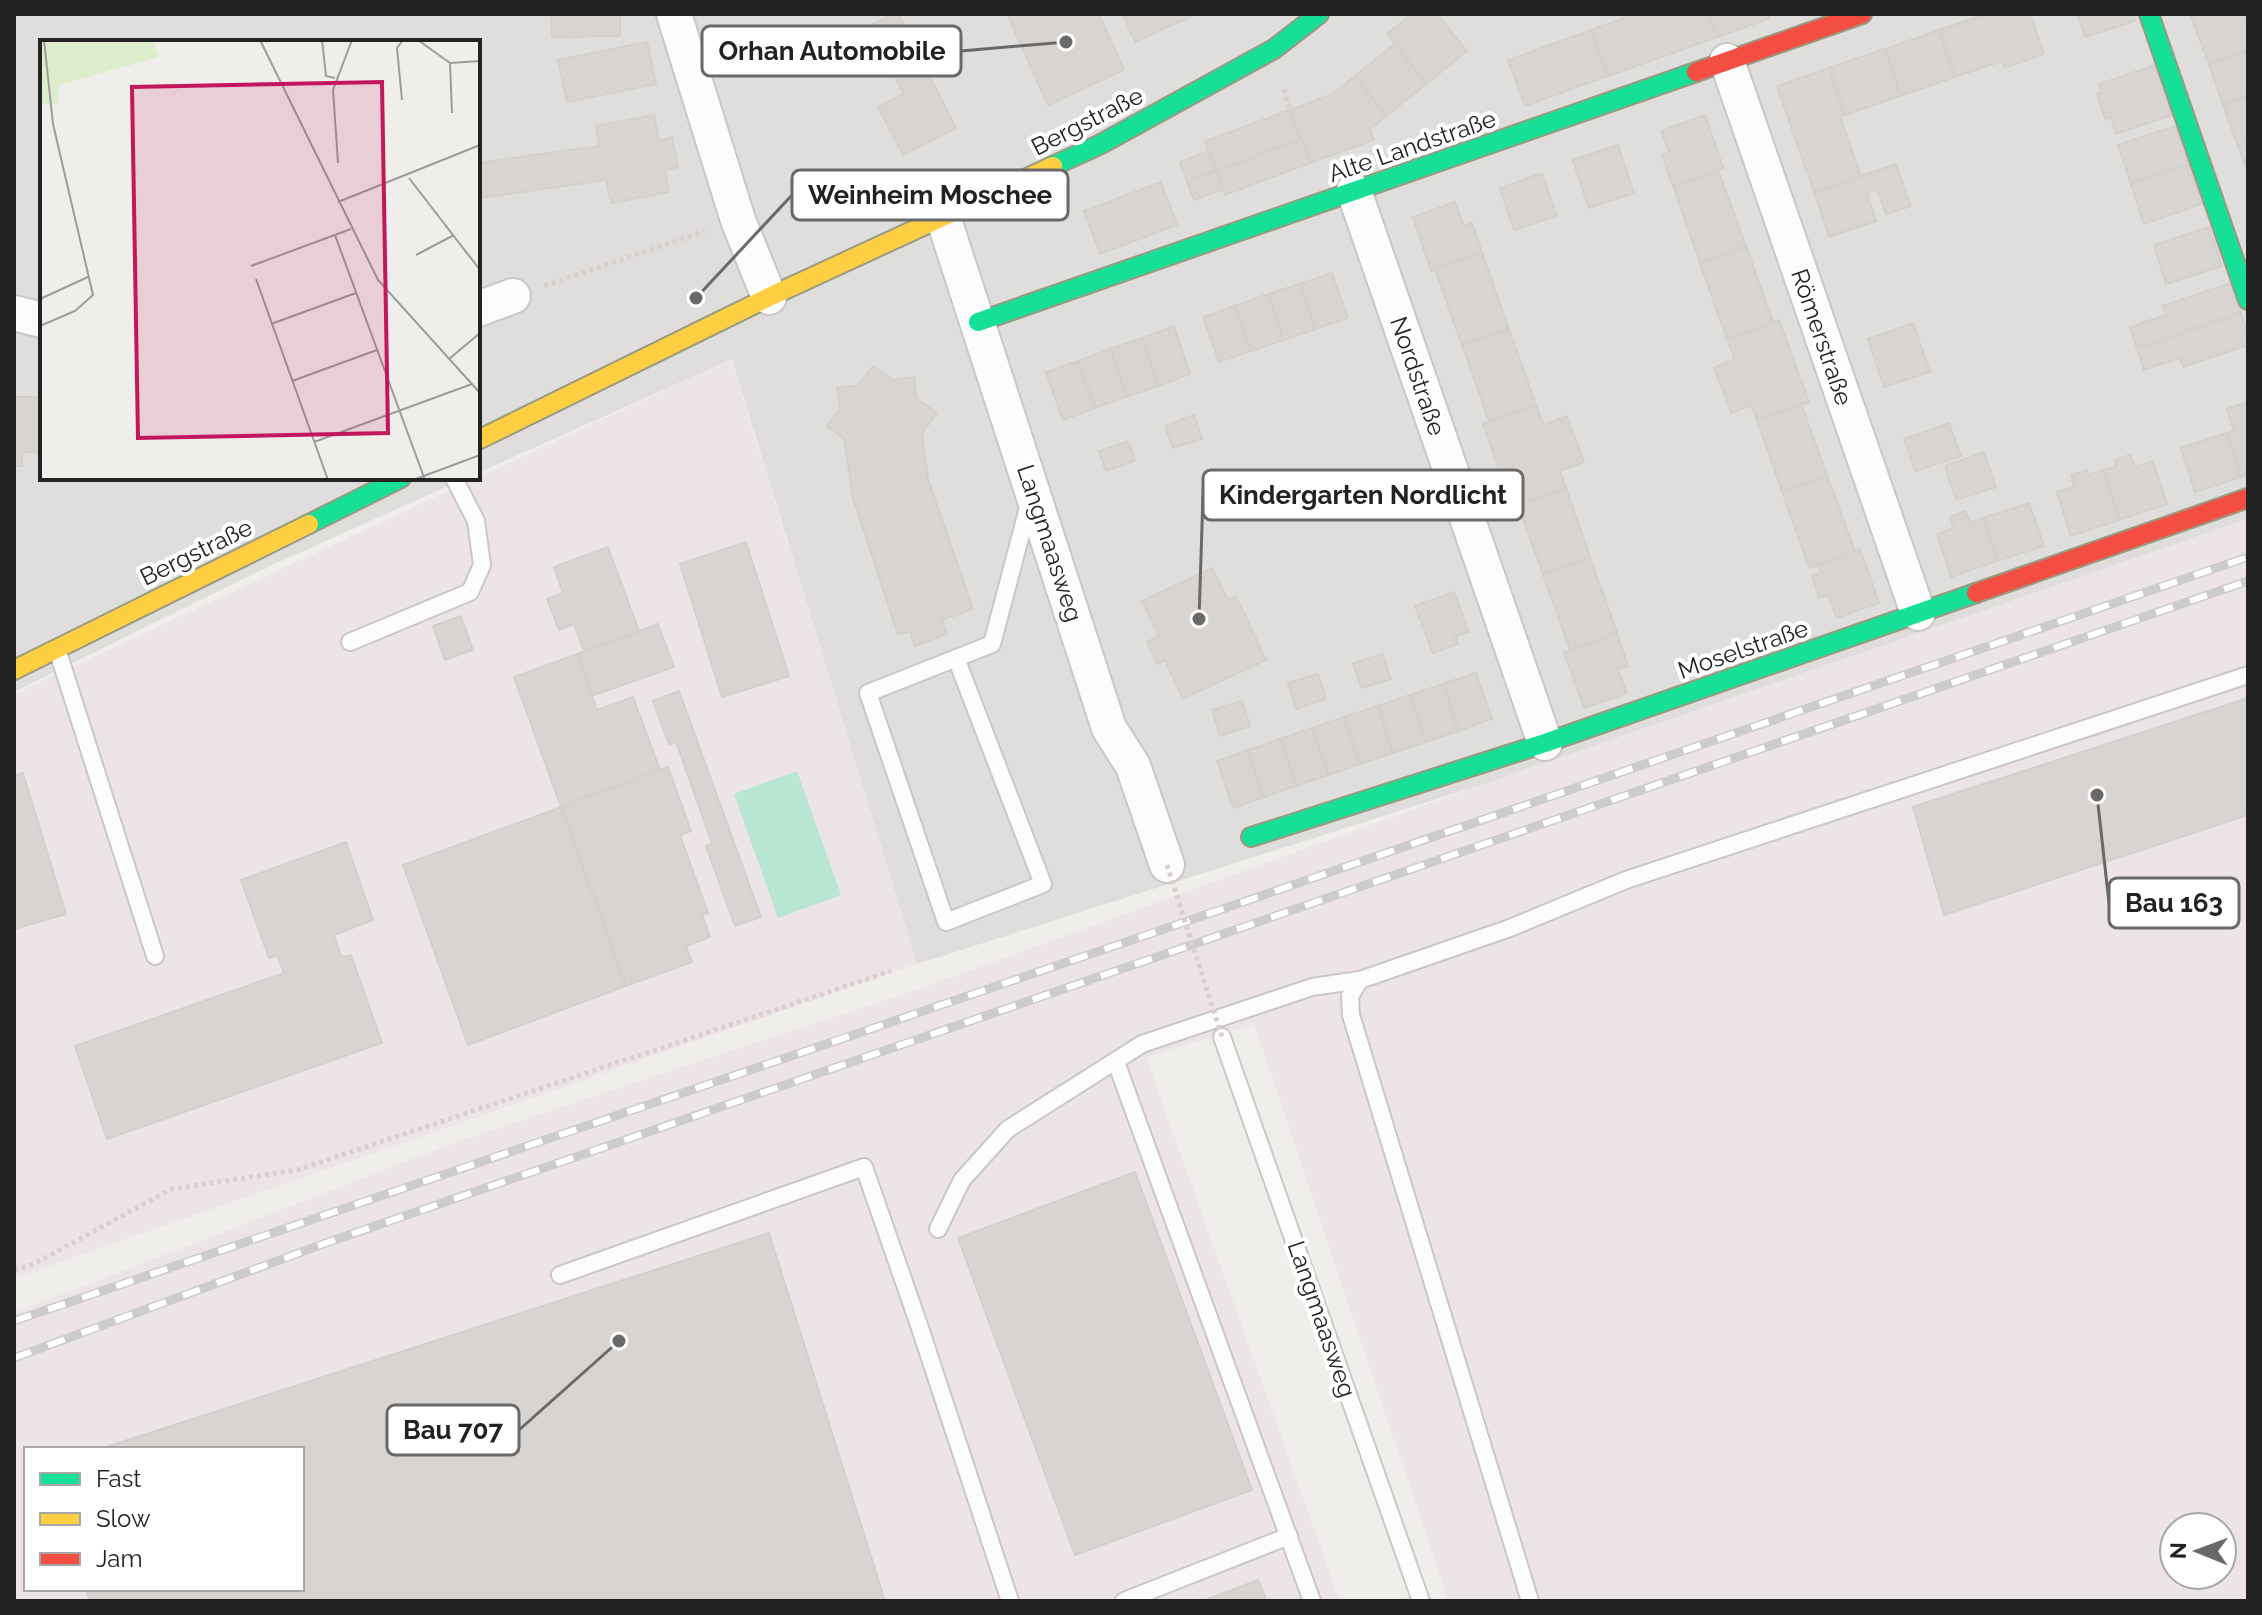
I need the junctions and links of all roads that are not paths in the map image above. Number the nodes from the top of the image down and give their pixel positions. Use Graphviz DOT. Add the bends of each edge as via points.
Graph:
graph roads {
  1 [pos="674,14"];
  2 [pos="1319,14"];
  3 [pos="1862,14"];
  4 [pos="2149,14"];
  5 [pos="1727,61"];
  6 [pos="1354,191"];
  7 [pos="943,217"];
  8 [pos="513,296"];
  9 [pos="769,297"];
  10 [pos="2248,300"];
  11 [pos="480,308"];
  12 [pos="14,313"];
  13 [pos="40,320"];
  14 [pos="978,322"];
  15 [pos="480,439"];
  16 [pos="397,480"];
  17 [pos="455,480"];
  18 [pos="1033,491"];
  19 [pos="2248,498"];
  20 [pos="1918,613"];
  21 [pos="350,642"];
  22 [pos="57,648"];
  23 [pos="956,658"];
  24 [pos="14,670"];
  25 [pos="2248,675"];
  26 [pos="1545,743"];
  27 [pos="1251,837"];
  28 [pos="1167,865"];
  29 [pos="155,956"];
  30 [pos="1360,980"];
  31 [pos="1222,1037"];
  32 [pos="1116,1062"];
  33 [pos="938,1229"];
  34 [pos="560,1275"];
  35 [pos="1289,1536"];
  36 [pos="1010,1601"];
  37 [pos="1124,1601"];
  38 [pos="1312,1601"];
  39 [pos="1421,1601"];
  40 [pos="1530,1601"];
  1 -- 9 [label="street" via="738,220"];
  2 -- 7 [label="street, Bergstraße" via="1274,49 1101,144"];
  3 -- 5 [label="street, Alte Landstraße"];
  4 -- 10 [label="street"];
  5 -- 6 [label="street, Alte Landstraße"];
  5 -- 20 [label="street, Römerstraße"];
  6 -- 14 [label="street, Alte Landstraße"];
  6 -- 26 [label="street, Nordstraße"];
  7 -- 9 [label="street, Bergstraße"];
  7 -- 14 [label="street, Langmaasweg"];
  8 -- 11 [label="street"];
  9 -- 15 [label="street, Bergstraße"];
  12 -- 13 [label="street"];
  14 -- 18 [label="street, Langmaasweg"];
  16 -- 22 [label="street, Bergstraße"];
  17 -- 21 [label="lane" via="476,521 482,565 470,592"];
  18 -- 23 [label="lane" via="992,644"];
  18 -- 28 [label="street, Langmaasweg" via="1109,728 1133,766"];
  19 -- 20 [label="street, Moselstraße"];
  20 -- 26 [label="street, Moselstraße"];
  22 -- 24 [label="street, Bergstraße"];
  22 -- 29 [label="lane"];
  23 -- 23 [label="lane" via="868,693 946,922 1043,884"];
  25 -- 30 [label="lane" via="1626,880 1510,928"];
  26 -- 27 [label="street, Moselstraße"];
  30 -- 32 [label="lane" via="1312,987 1142,1044"];
  30 -- 40 [label="lane" via="1350,996 1351,1015"];
  31 -- 39 [label="lane, Langmaasweg"];
  32 -- 33 [label="lane" via="1008,1129 962,1180"];
  32 -- 35 [label="lane"];
  34 -- 36 [label="lane" via="864,1167"];
  35 -- 37 [label="lane"];
  35 -- 38 [label="lane"];
}
